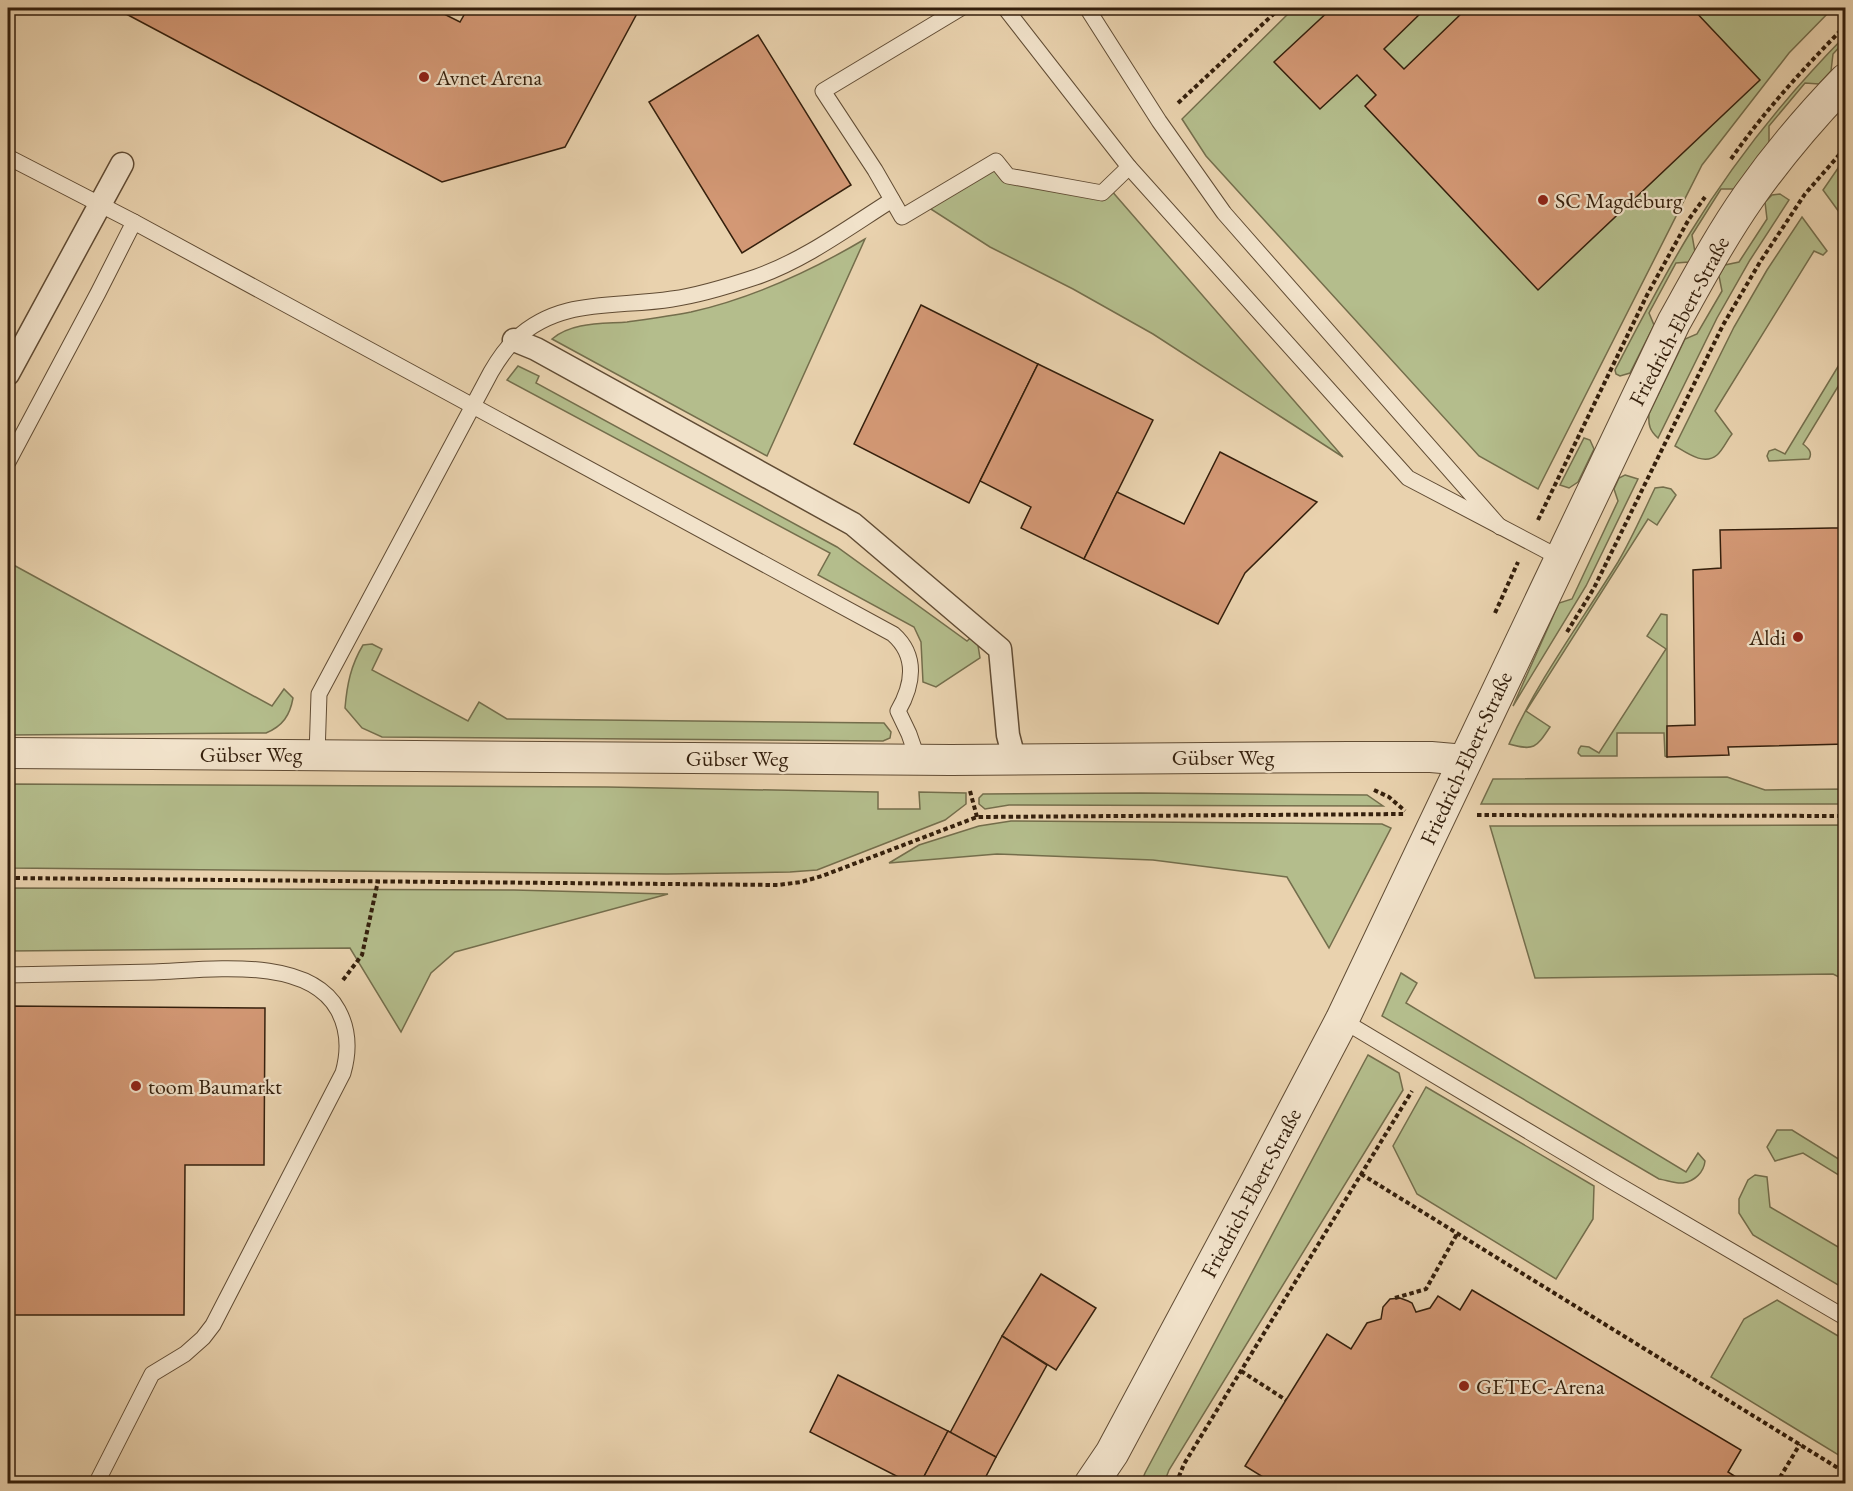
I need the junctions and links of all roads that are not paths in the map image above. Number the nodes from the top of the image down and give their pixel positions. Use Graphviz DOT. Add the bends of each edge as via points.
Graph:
graph roads {
  1 [pos="961,8"];
  2 [pos="1005,8"];
  3 [pos="1087,8"];
  4 [pos="1845,80"];
  5 [pos="8,158"];
  6 [pos="122,164"];
  7 [pos="1129,167"];
  8 [pos="892,200"];
  9 [pos="100,204"];
  10 [pos="134,222"];
  11 [pos="514,340"];
  12 [pos="8,374"];
  13 [pos="473,405"];
  14 [pos="8,462"];
  15 [pos="1500,527"];
  16 [pos="1562,559"];
  17 [pos="8,753"];
  18 [pos="317,755"];
  19 [pos="1014,758"];
  20 [pos="918,760"];
  21 [pos="1466,760"];
  22 [pos="8,975"];
  23 [pos="1342,1020"];
  24 [pos="1845,1318"];
  25 [pos="1109,1468"];
  26 [pos="96,1484"];
  27 [pos="1091,1484"];
  1 -- 8 [label="lane" via="823,91"];
  2 -- 7 [label="lane"];
  3 -- 15 [label="lane" via="1158,121 1224,213"];
  4 -- 16 [label="street, Friedrich-Ebert-Straße" via="1778,157 1721,240 1674,322"];
  5 -- 9 [label="lane"];
  6 -- 9 [label="street"];
  7 -- 8 [label="lane" via="1102,193 1008,176 996,162 902,217"];
  7 -- 15 [label="lane" via="1408,477"];
  8 -- 11 [label="lane" via="816,248 760,275 672,299 573,309 537,322"];
  9 -- 10 [label="lane"];
  9 -- 12 [label="street"];
  10 -- 13 [label="lane"];
  10 -- 14 [label="lane"];
  11 -- 13 [label="lane"];
  11 -- 19 [label="street" via="853,524 1000,649 1008,735"];
  13 -- 18 [label="lane" via="319,693"];
  13 -- 20 [label="lane" via="893,634 909,657 909,689 898,711"];
  15 -- 16 [label="lane"];
  16 -- 21 [label="street, Friedrich-Ebert-Straße"];
  17 -- 18 [label="street, Gübser Weg"];
  18 -- 20 [label="street, Gübser Weg"];
  19 -- 20 [label="street, Gübser Weg"];
  19 -- 21 [label="street, Gübser Weg" via="1317,756"];
  21 -- 23 [label="street, Friedrich-Ebert-Straße"];
  22 -- 26 [label="lane" via="267,970 294,976 314,986 330,999 346,1033 343,1073 213,1325 185,1354 152,1374"];
  23 -- 24 [label="lane"];
  23 -- 25 [label="street, Friedrich-Ebert-Straße"];
  25 -- 27 [label="street, Friedrich-Ebert-Straße"];
}
